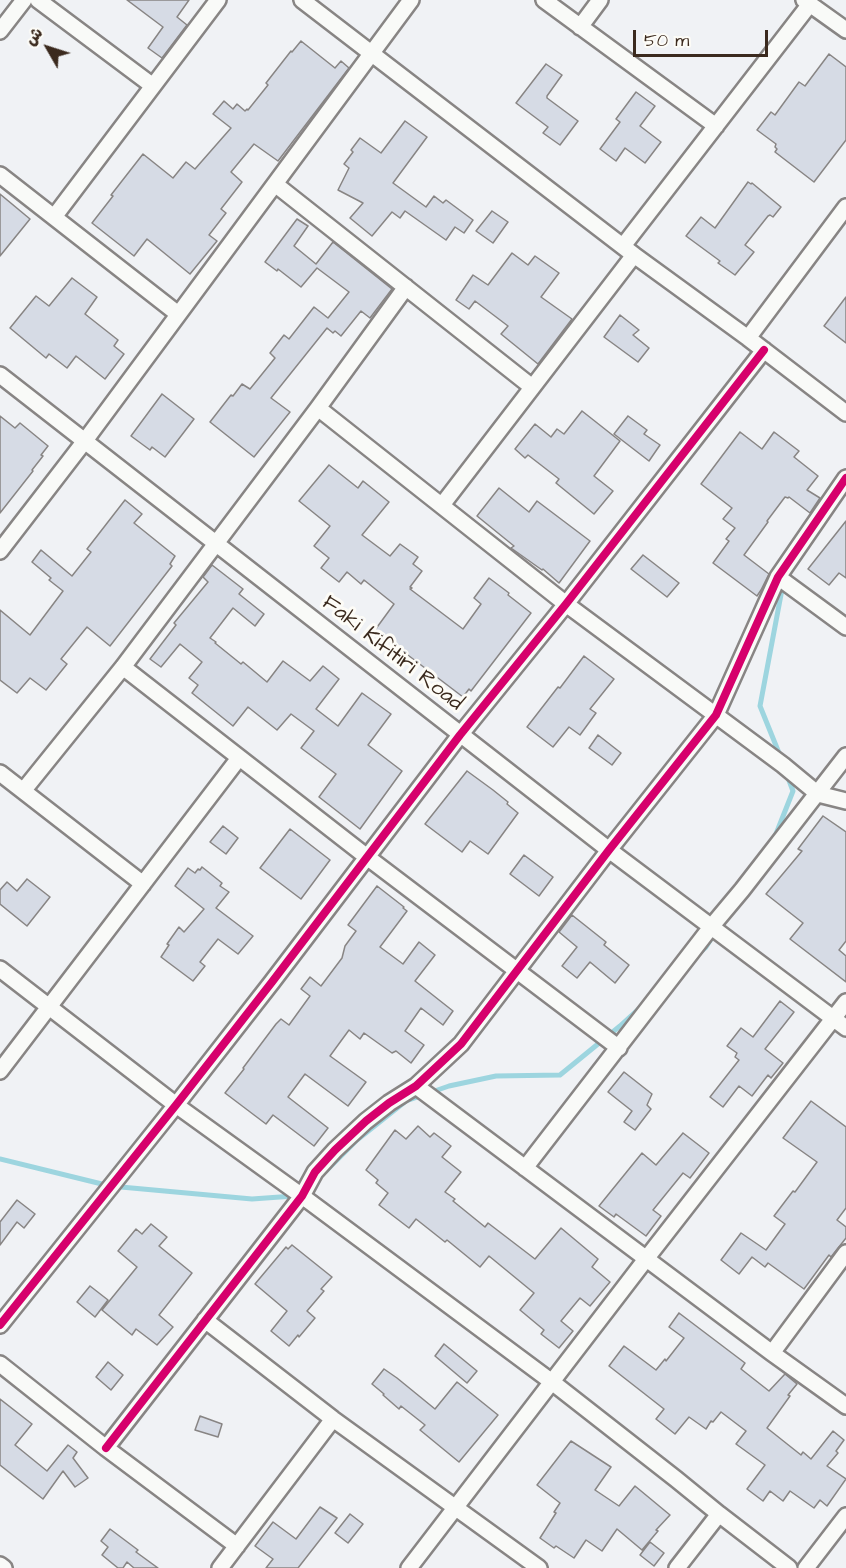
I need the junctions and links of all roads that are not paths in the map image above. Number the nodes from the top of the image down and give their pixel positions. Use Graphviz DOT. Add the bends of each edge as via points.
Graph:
graph roads {
  1 [pos="24,0"];
  2 [pos="38,0"];
  3 [pos="218,0"];
  4 [pos="302,0"];
  5 [pos="411,0"];
  6 [pos="544,0"];
  7 [pos="600,0"];
  8 [pos="807,2"];
  9 [pos="580,27"];
  10 [pos="846,30"];
  11 [pos="0,31"];
  12 [pos="372,54"];
  13 [pos="153,87"];
  14 [pos="716,126"];
  15 [pos="0,175"];
  16 [pos="275,184"];
  17 [pos="846,207"];
  18 [pos="54,217"];
  19 [pos="628,250"];
  20 [pos="406,287"];
  21 [pos="178,314"];
  22 [pos="748,338"];
  23 [pos="764,350"];
  24 [pos="0,375"];
  25 [pos="532,387"];
  26 [pos="318,408"];
  27 [pos="846,413"];
  28 [pos="84,442"];
  29 [pos="846,478"];
  30 [pos="442,505"];
  31 [pos="215,544"];
  32 [pos="0,551"];
  33 [pos="778,577"];
  34 [pos="566,604"];
  35 [pos="846,627"];
  36 [pos="123,667"];
  37 [pos="716,715"];
  38 [pos="460,735"];
  39 [pos="846,756"];
  40 [pos="239,758"];
  41 [pos="0,773"];
  42 [pos="23,791"];
  43 [pos="818,794"];
  44 [pos="846,801"];
  45 [pos="609,850"];
  46 [pos="367,857"];
  47 [pos="143,884"];
  48 [pos="711,927"];
  49 [pos="0,969"];
  50 [pos="516,971"];
  51 [pos="846,1002"];
  52 [pos="48,1007"];
  53 [pos="833,1018"];
  54 [pos="846,1028"];
  55 [pos="619,1048"];
  56 [pos="0,1071"];
  57 [pos="416,1086"];
  58 [pos="176,1105"];
  59 [pos="525,1168"];
  60 [pos="302,1196"];
  61 [pos="846,1253"];
  62 [pos="646,1259"];
  63 [pos="205,1320"];
  64 [pos="0,1325"];
  65 [pos="772,1353"];
  66 [pos="0,1364"];
  67 [pos="552,1382"];
  68 [pos="846,1406"];
  69 [pos="333,1419"];
  70 [pos="106,1448"];
  71 [pos="456,1507"];
  72 [pos="719,1514"];
  73 [pos="846,1516"];
  74 [pos="237,1546"];
  75 [pos="0,1565"];
  76 [pos="4,1568"];
  77 [pos="220,1568"];
  78 [pos="409,1568"];
  79 [pos="539,1568"];
  80 [pos="677,1568"];
  81 [pos="789,1568"];
  82 [pos="806,1568"];
  1 -- 11 [label="street"];
  2 -- 13 [label="street"];
  3 -- 13 [label="street"];
  4 -- 12 [label="street"];
  5 -- 12 [label="street"];
  6 -- 9 [label="street"];
  7 -- 9 [label="street"];
  8 -- 10 [label="street"];
  8 -- 14 [label="street"];
  9 -- 14 [label="street"];
  12 -- 16 [label="street"];
  12 -- 19 [label="street"];
  13 -- 18 [label="street"];
  14 -- 19 [label="street"];
  15 -- 18 [label="street"];
  16 -- 20 [label="street"];
  16 -- 21 [label="street"];
  17 -- 22 [label="street"];
  18 -- 21 [label="street"];
  19 -- 22 [label="street"];
  19 -- 25 [label="street"];
  20 -- 25 [label="street"];
  20 -- 26 [label="street"];
  21 -- 28 [label="street"];
  22 -- 23 [label="street"];
  23 -- 27 [label="street"];
  23 -- 34 [label="street"];
  24 -- 28 [label="street, Faki Kifitiri Road"];
  25 -- 30 [label="street"];
  26 -- 30 [label="street"];
  26 -- 31 [label="street"];
  28 -- 31 [label="street, Faki Kifitiri Road"];
  28 -- 32 [label="street"];
  29 -- 33 [label="street"];
  30 -- 34 [label="street"];
  31 -- 36 [label="street"];
  31 -- 38 [label="street, Faki Kifitiri Road"];
  33 -- 35 [label="street"];
  33 -- 37 [label="street"];
  34 -- 37 [label="street"];
  34 -- 38 [label="street"];
  36 -- 40 [label="street"];
  36 -- 42 [label="street"];
  37 -- 43 [label="street"];
  37 -- 45 [label="street"];
  38 -- 45 [label="street, Faki Kifitiri Road"];
  38 -- 46 [label="street"];
  39 -- 43 [label="street"];
  40 -- 46 [label="street"];
  40 -- 47 [label="street"];
  41 -- 42 [label="street"];
  42 -- 47 [label="street"];
  43 -- 44 [label="street"];
  43 -- 48 [label="street"];
  45 -- 48 [label="street, Faki Kifitiri Road"];
  45 -- 50 [label="street"];
  46 -- 50 [label="street"];
  46 -- 58 [label="street"];
  47 -- 52 [label="street"];
  48 -- 53 [label="street, Faki Kifitiri Road"];
  48 -- 55 [label="street"];
  49 -- 52 [label="street"];
  50 -- 55 [label="street"];
  50 -- 57 [label="street" via="460,1044"];
  51 -- 53 [label="street"];
  52 -- 56 [label="street"];
  52 -- 58 [label="street"];
  53 -- 54 [label="street, Faki Kifitiri Road"];
  53 -- 62 [label="street"];
  55 -- 59 [label="street"];
  57 -- 59 [label="street"];
  57 -- 60 [label="street" via="374,1115 335,1150 315,1172"];
  58 -- 60 [label="street"];
  58 -- 64 [label="street"];
  59 -- 62 [label="street"];
  60 -- 63 [label="street"];
  60 -- 67 [label="street"];
  61 -- 65 [label="street"];
  62 -- 65 [label="street"];
  62 -- 67 [label="street"];
  63 -- 69 [label="street"];
  63 -- 70 [label="street"];
  65 -- 68 [label="street"];
  66 -- 70 [label="street"];
  67 -- 71 [label="street"];
  67 -- 72 [label="street"];
  69 -- 71 [label="street"];
  69 -- 74 [label="street"];
  70 -- 74 [label="street"];
  71 -- 78 [label="street"];
  71 -- 79 [label="street"];
  72 -- 80 [label="street"];
  72 -- 81 [label="street"];
  73 -- 82 [label="street"];
  74 -- 77 [label="street"];
  75 -- 76 [label="street"];
}
